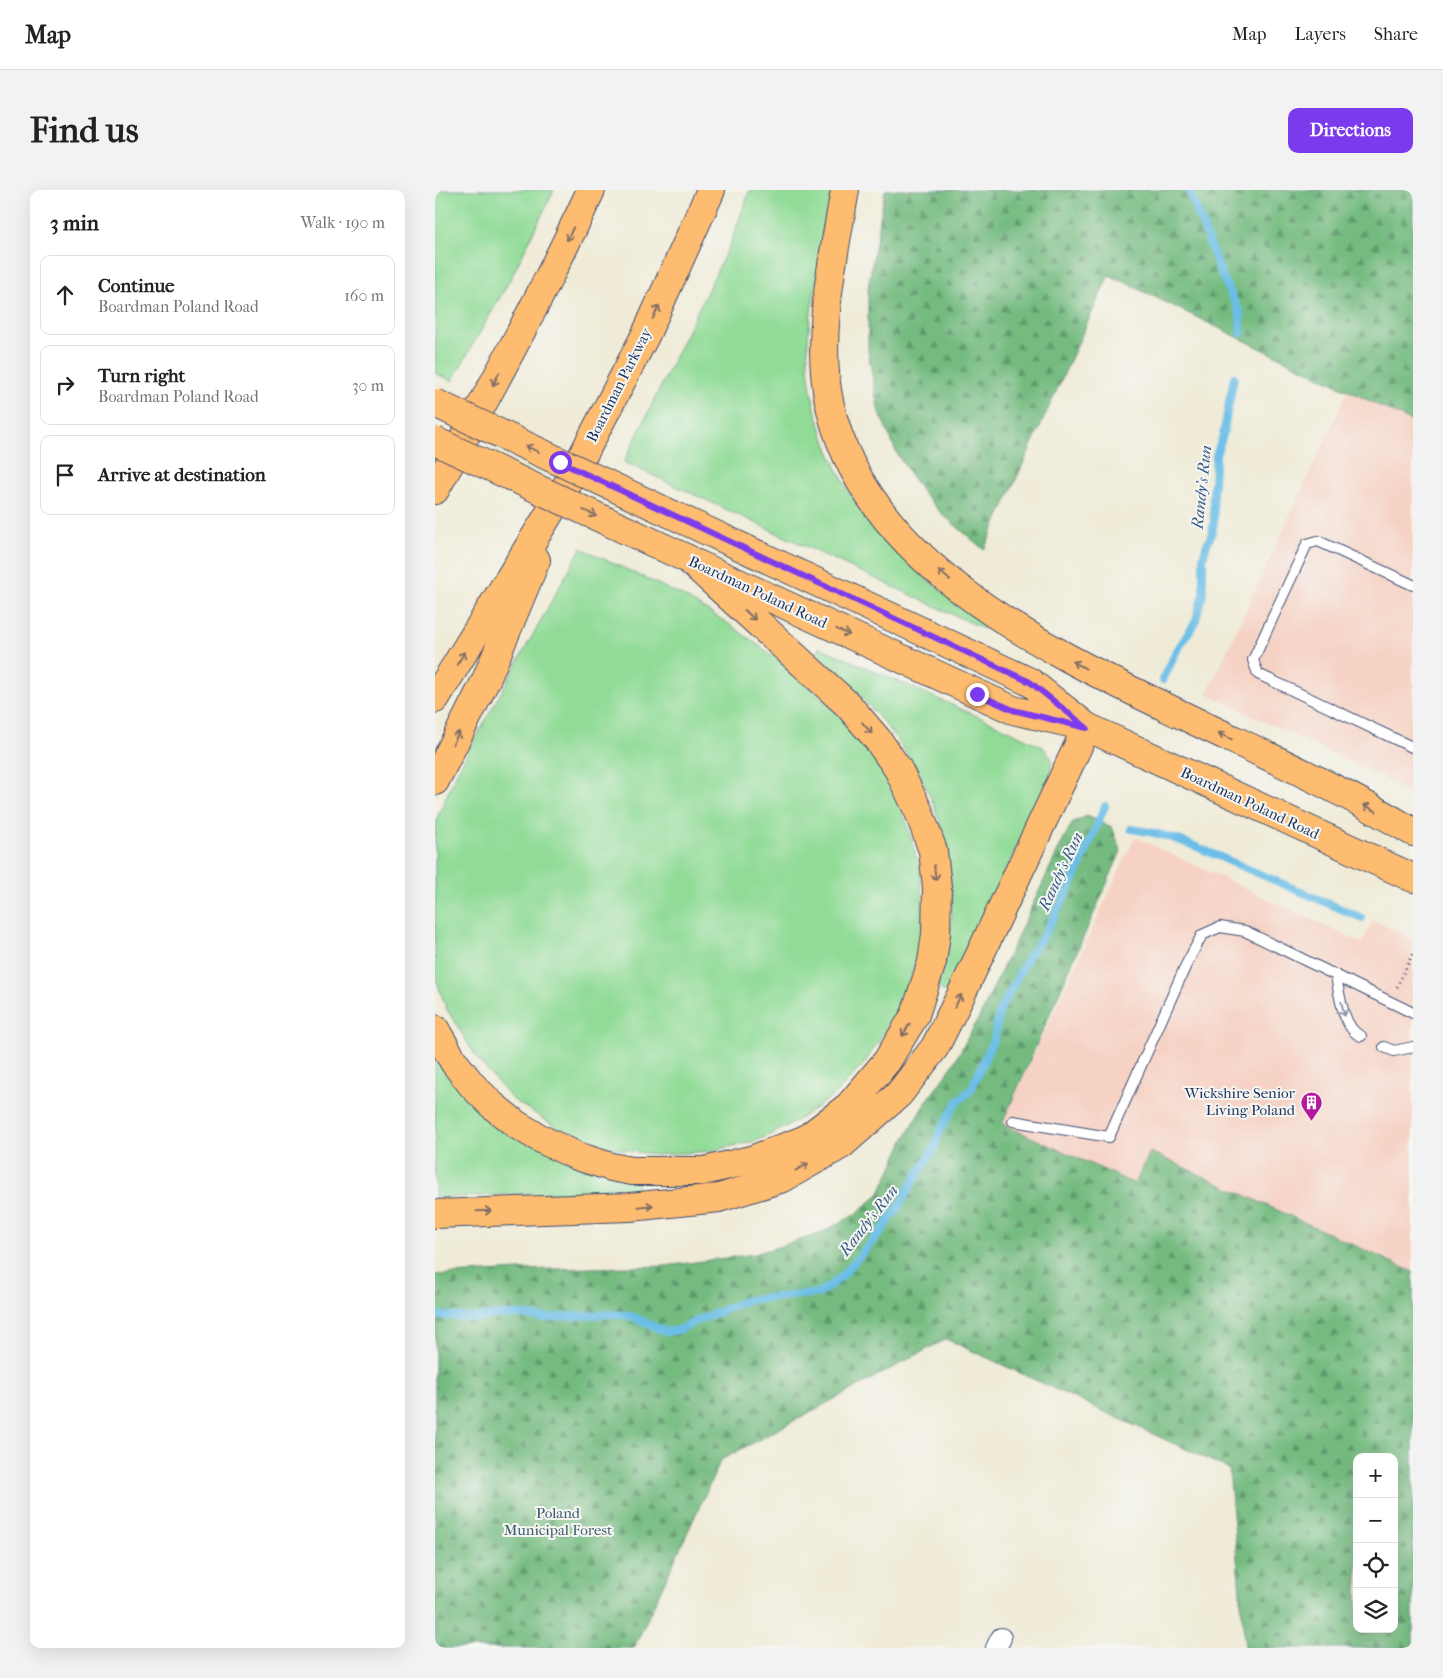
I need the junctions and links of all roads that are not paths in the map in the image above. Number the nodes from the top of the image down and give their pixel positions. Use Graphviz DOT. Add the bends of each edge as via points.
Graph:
graph roads {
  1 [pos="591,190"];
  2 [pos="711,190"];
  3 [pos="845,190"];
  4 [pos="435,403"];
  5 [pos="435,441"];
  6 [pos="570,480"];
  7 [pos="435,490"];
  8 [pos="688,559"];
  9 [pos="1413,585"];
  10 [pos="435,699"];
  11 [pos="1087,728"];
  12 [pos="1412,746"];
  13 [pos="1413,758"];
  14 [pos="435,782"];
  15 [pos="1413,832"];
  16 [pos="1413,878"];
  17 [pos="1336,975"];
  18 [pos="1413,1012"];
  19 [pos="435,1029"];
  20 [pos="1361,1036"];
  21 [pos="1385,1047"];
  22 [pos="1413,1047"];
  23 [pos="1013,1121"];
  24 [pos="435,1214"];
  1 -- 7 [label="main road, one-way" via="496,380"];
  6 -- 2 [label="main road, Boardman Parkway, one-way" via="646,334"];
  15 -- 3 [label="main road, one-way" via="1342,792 1042,645 959,588 885,518 859,480 841,443 829,400 823,350"];
  11 -- 4 [label="main road, Boardman Poland Road, one-way, bridge" via="1030,682"];
  5 -- 8 [label="main road, Boardman Poland Road, one-way, bridge"];
  10 -- 6 [label="main road, Boardman Parkway, one-way"];
  14 -- 6 [label="main road, one-way" via="486,680"];
  8 -- 11 [label="main road, Boardman Poland Road, one-way" via="1013,710"];
  8 -- 19 [label="main road, one-way" via="848,706 878,740 907,786 933,851 937,887 932,962 915,1015 887,1061 849,1106 806,1139 754,1159 705,1171 632,1171 577,1156 543,1140 491,1105 454,1062"];
  9 -- 12 [label="lane" via="1318,541 1307,544 1253,660 1258,674"];
  11 -- 16 [label="main road, Boardman Poland Road"];
  24 -- 11 [label="main road, one-way" via="630,1207 719,1198 783,1178 841,1145 899,1094 935,1047"];
  12 -- 13 [label="lane"];
  17 -- 18 [label="lane"];
  17 -- 20 [label="lane, one-way" via="1344,1016 1356,1034"];
  17 -- 23 [label="lane" via="1245,931 1220,927 1202,935 1109,1138"];
  21 -- 22 [label="lane" via="1394,1051"];
}
